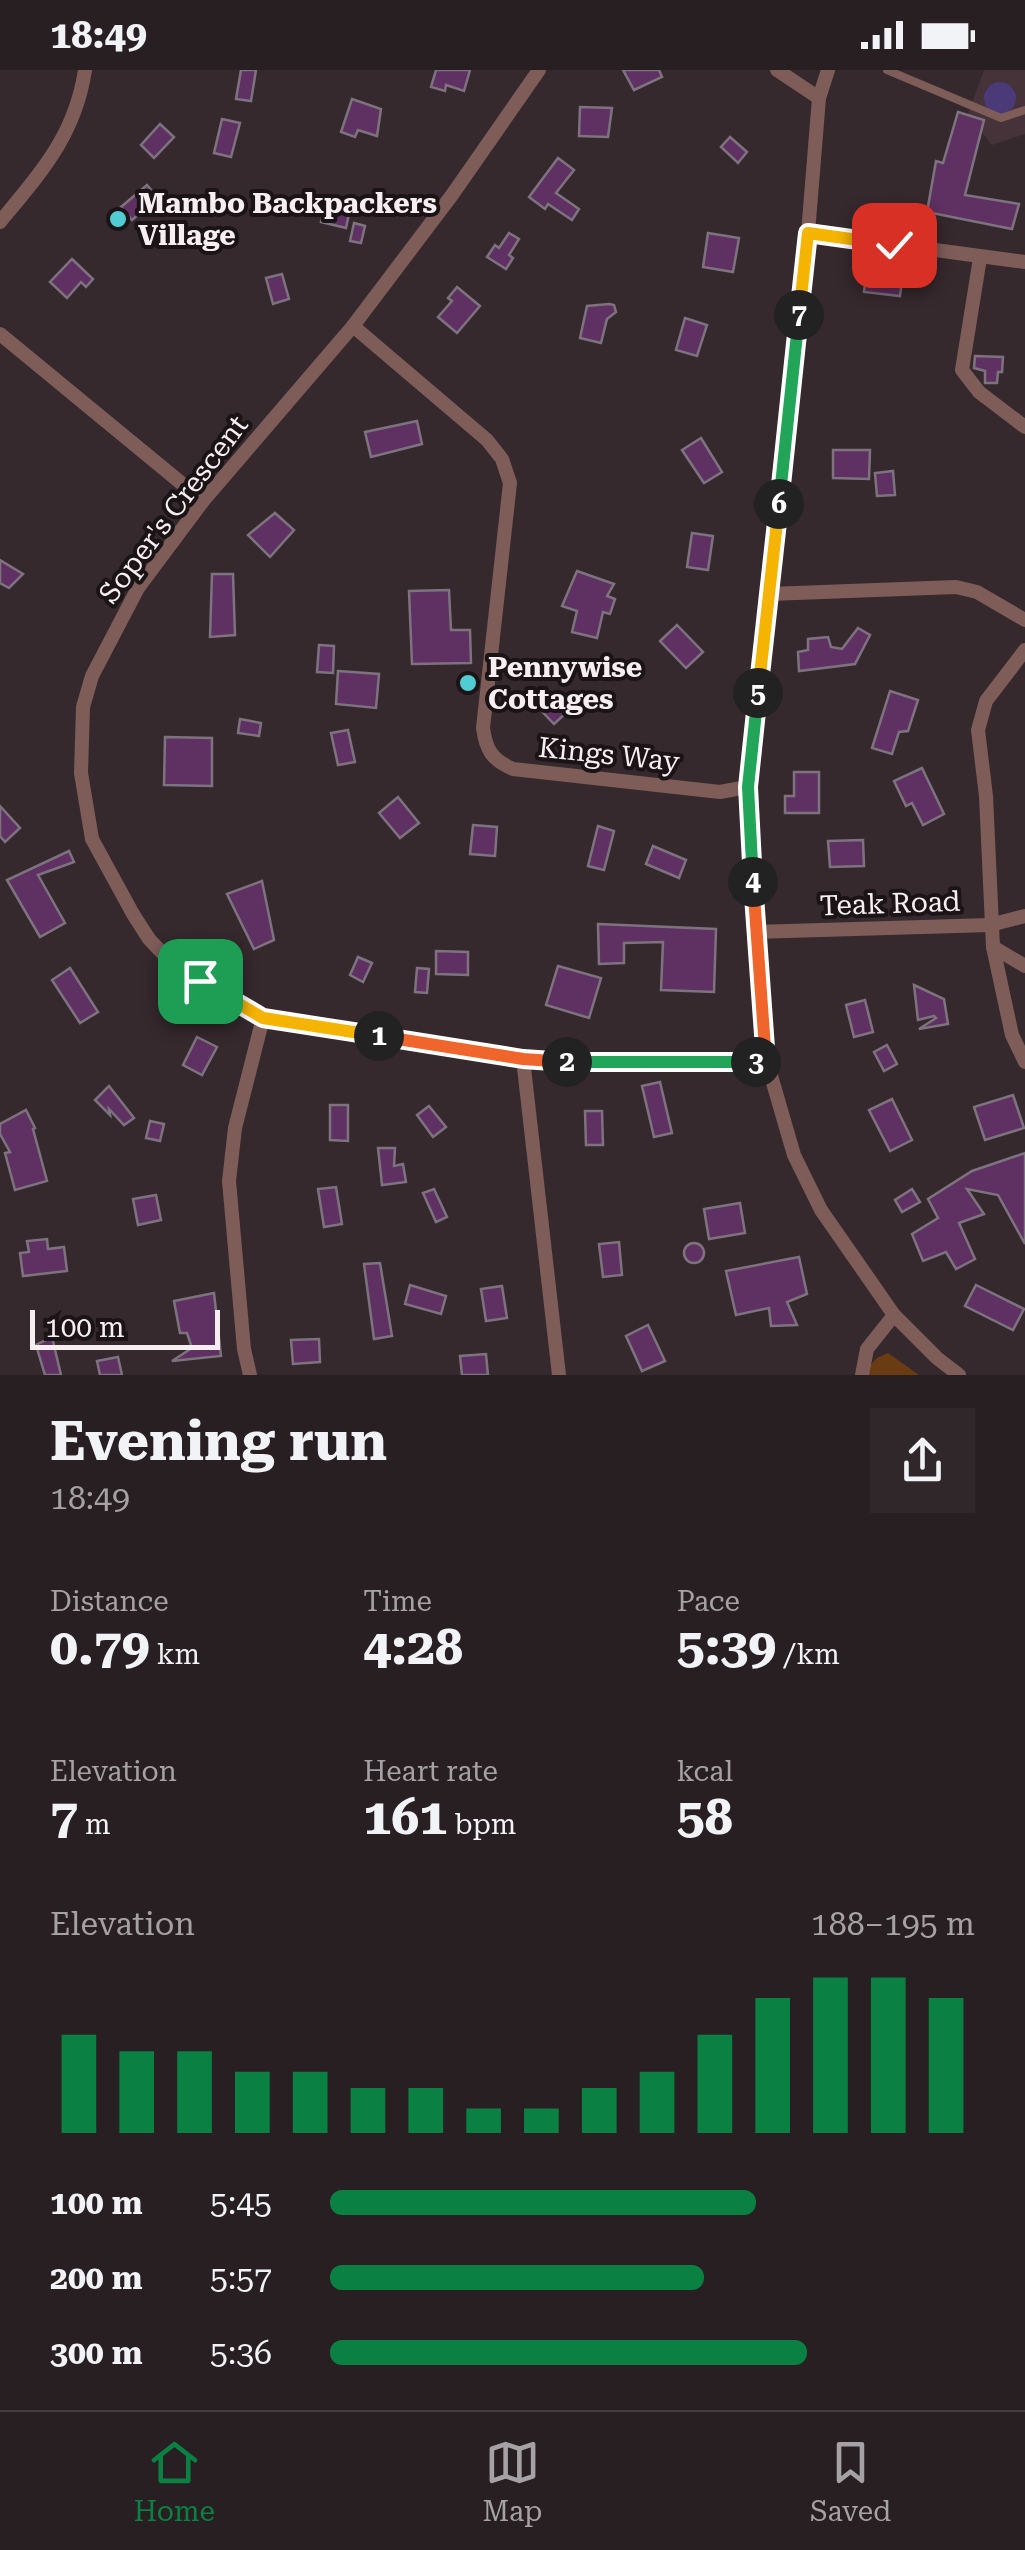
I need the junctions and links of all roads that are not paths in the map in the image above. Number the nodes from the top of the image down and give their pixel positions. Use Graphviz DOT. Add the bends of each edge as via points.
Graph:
graph roads {
  1 [pos="86,70"];
  2 [pos="539,70"];
  3 [pos="778,70"];
  4 [pos="828,70"];
  5 [pos="887,70"];
  6 [pos="819,98"];
  7 [pos="1025,110"];
  8 [pos="0,222"];
  9 [pos="808,233"];
  10 [pos="980,258"];
  11 [pos="1025,262"];
  12 [pos="353,326"];
  13 [pos="0,334"];
  14 [pos="1025,428"];
  15 [pos="203,500"];
  16 [pos="769,594"];
  17 [pos="1025,620"];
  18 [pos="1025,650"];
  19 [pos="748,787"];
  20 [pos="1025,916"];
  21 [pos="990,925"];
  22 [pos="756,932"];
  23 [pos="993,947"];
  24 [pos="1025,966"];
  25 [pos="263,1018"];
  26 [pos="1018,1030"];
  27 [pos="523,1059"];
  28 [pos="766,1062"];
  29 [pos="1025,1062"];
  30 [pos="894,1315"];
  31 [pos="250,1375"];
  32 [pos="559,1375"];
  33 [pos="862,1375"];
  34 [pos="959,1375"];
  1 -- 8 [label="street" via="59,148"];
  2 -- 12 [label="street, Soper's Crescent"];
  3 -- 6 [label="street"];
  4 -- 6 [label="street"];
  5 -- 7 [label="lane" via="1001,118"];
  6 -- 9 [label="street"];
  9 -- 10 [label="street"];
  9 -- 16 [label="street"];
  10 -- 11 [label="street"];
  10 -- 14 [label="street" via="962,370"];
  12 -- 15 [label="street, Soper's Crescent"];
  12 -- 19 [label="street, Kings Way" via="487,440 510,482 486,749 513,769 720,792"];
  13 -- 15 [label="street"];
  15 -- 25 [label="street, Soper's Crescent" via="138,588 92,676 83,707 81,773 92,840 149,940 200,981"];
  16 -- 17 [label="street" via="956,587"];
  16 -- 19 [label="street"];
  18 -- 21 [label="street" via="979,716"];
  19 -- 22 [label="street"];
  20 -- 21 [label="street, Teak Road"];
  21 -- 22 [label="street, Teak Road"];
  21 -- 23 [label="street"];
  22 -- 28 [label="street"];
  23 -- 24 [label="street"];
  23 -- 26 [label="street"];
  25 -- 27 [label="street, Soper's Crescent"];
  25 -- 31 [label="street" via="229,1181"];
  26 -- 29 [label="street"];
  27 -- 28 [label="street, Soper's Crescent"];
  27 -- 32 [label="street"];
  28 -- 30 [label="street" via="794,1156 821,1210"];
  30 -- 33 [label="street" via="867,1348"];
  30 -- 34 [label="street"];
}
